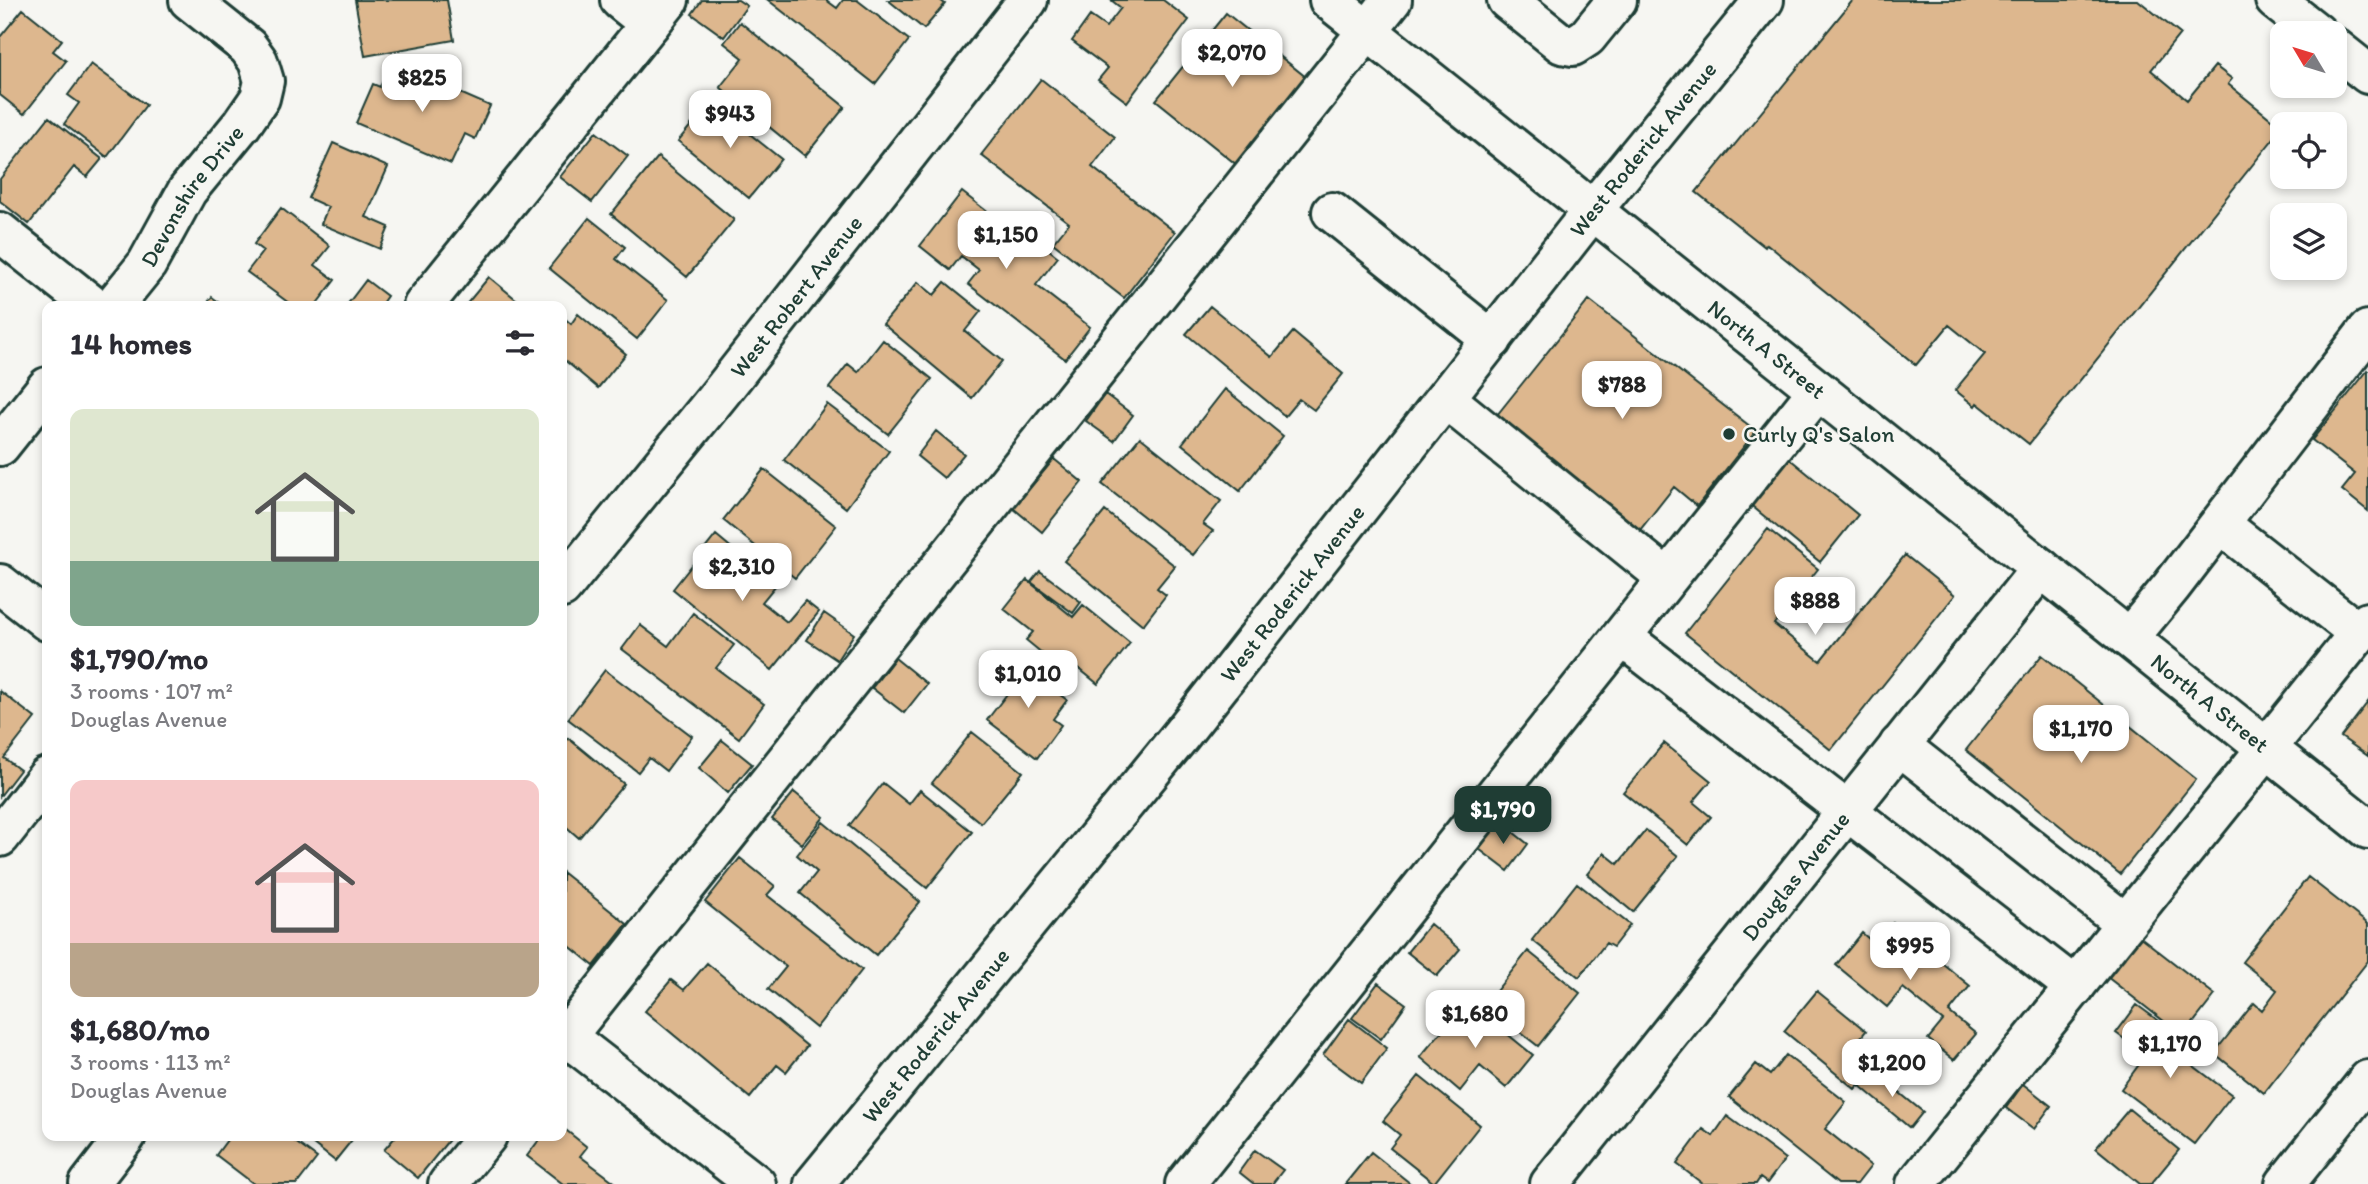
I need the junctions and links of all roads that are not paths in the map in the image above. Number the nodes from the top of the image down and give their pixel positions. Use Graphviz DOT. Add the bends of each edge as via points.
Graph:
graph roads {
  1 [pos="189,0"];
  2 [pos="620,0"];
  3 [pos="1329,0"];
  4 [pos="1392,0"];
  5 [pos="1507,0"];
  6 [pos="1616,0"];
  7 [pos="1764,0"];
  8 [pos="2275,0"];
  9 [pos="1010,6"];
  10 [pos="659,12"];
  11 [pos="2302,21"];
  12 [pos="1368,31"];
  13 [pos="2347,57"];
  14 [pos="2368,74"];
  15 [pos="1592,211"];
  16 [pos="1332,212"];
  17 [pos="0,232"];
  18 [pos="87,301"];
  19 [pos="117,301"];
  20 [pos="427,301"];
  21 [pos="2368,330"];
  22 [pos="1492,340"];
  23 [pos="1818,390"];
  24 [pos="42,393"];
  25 [pos="1446,399"];
  26 [pos="0,446"];
  27 [pos="2220,524"];
  28 [pos="2041,568"];
  29 [pos="1667,578"];
  30 [pos="567,582"];
  31 [pos="0,584"];
  32 [pos="42,617"];
  33 [pos="2364,628"];
  34 [pos="1622,637"];
  35 [pos="2129,638"];
  36 [pos="1899,744"];
  37 [pos="2266,747"];
  38 [pos="42,783"];
  39 [pos="1847,811"];
  40 [pos="2368,829"];
  41 [pos="0,837"];
  42 [pos="2125,923"];
  43 [pos="2075,987"];
  44 [pos="567,1032"];
  45 [pos="567,1040"];
  46 [pos="2368,1080"];
  47 [pos="122,1141"];
  48 [pos="483,1141"];
  49 [pos="89,1184"];
  50 [pos="448,1184"];
  51 [pos="756,1184"];
  52 [pos="814,1184"];
  53 [pos="1185,1184"];
  54 [pos="1550,1184"];
  55 [pos="1916,1184"];
  56 [pos="2285,1184"];
  1 -- 19 [label="street, Devonshire Drive" via="248,47 264,81 260,98 187,191 147,264"];
  2 -- 10 [label="street"];
  3 -- 12 [label="street, North A Street"];
  4 -- 12 [label="street"];
  5 -- 6 [label="street" via="1562,44 1573,46 1587,37"];
  7 -- 15 [label="street, West Roderick Avenue"];
  8 -- 11 [label="street"];
  9 -- 30 [label="street, West Robert Avenue" via="722,391"];
  10 -- 20 [label="street"];
  12 -- 15 [label="street, North A Street"];
  12 -- 44 [label="street"];
  13 -- 14 [label="street"];
  15 -- 22 [label="street, West Roderick Avenue"];
  15 -- 23 [label="street, North A Street"];
  16 -- 22 [label="street"];
  17 -- 18 [label="street"];
  21 -- 27 [label="street"];
  22 -- 25 [label="street, West Roderick Avenue"];
  23 -- 28 [label="street, North A Street"];
  23 -- 29 [label="street"];
  24 -- 26 [label="street"];
  25 -- 29 [label="street"];
  25 -- 52 [label="street, West Roderick Avenue" via="1181,736"];
  27 -- 33 [label="street"];
  27 -- 35 [label="street"];
  28 -- 35 [label="street, North A Street"];
  28 -- 36 [label="street, Douglas Avenue"];
  29 -- 34 [label="street"];
  31 -- 32 [label="street"];
  33 -- 37 [label="street"];
  34 -- 39 [label="street"];
  34 -- 53 [label="street"];
  35 -- 37 [label="street, North A Street"];
  36 -- 39 [label="street, Douglas Avenue"];
  36 -- 42 [label="street"];
  37 -- 40 [label="street, North A Street"];
  37 -- 42 [label="street"];
  38 -- 41 [label="street"];
  39 -- 43 [label="street"];
  39 -- 54 [label="street, Douglas Avenue"];
  42 -- 43 [label="street"];
  43 -- 55 [label="street"];
  45 -- 51 [label="street"];
  46 -- 56 [label="street"];
  47 -- 49 [label="street"];
  48 -- 50 [label="street"];
}
